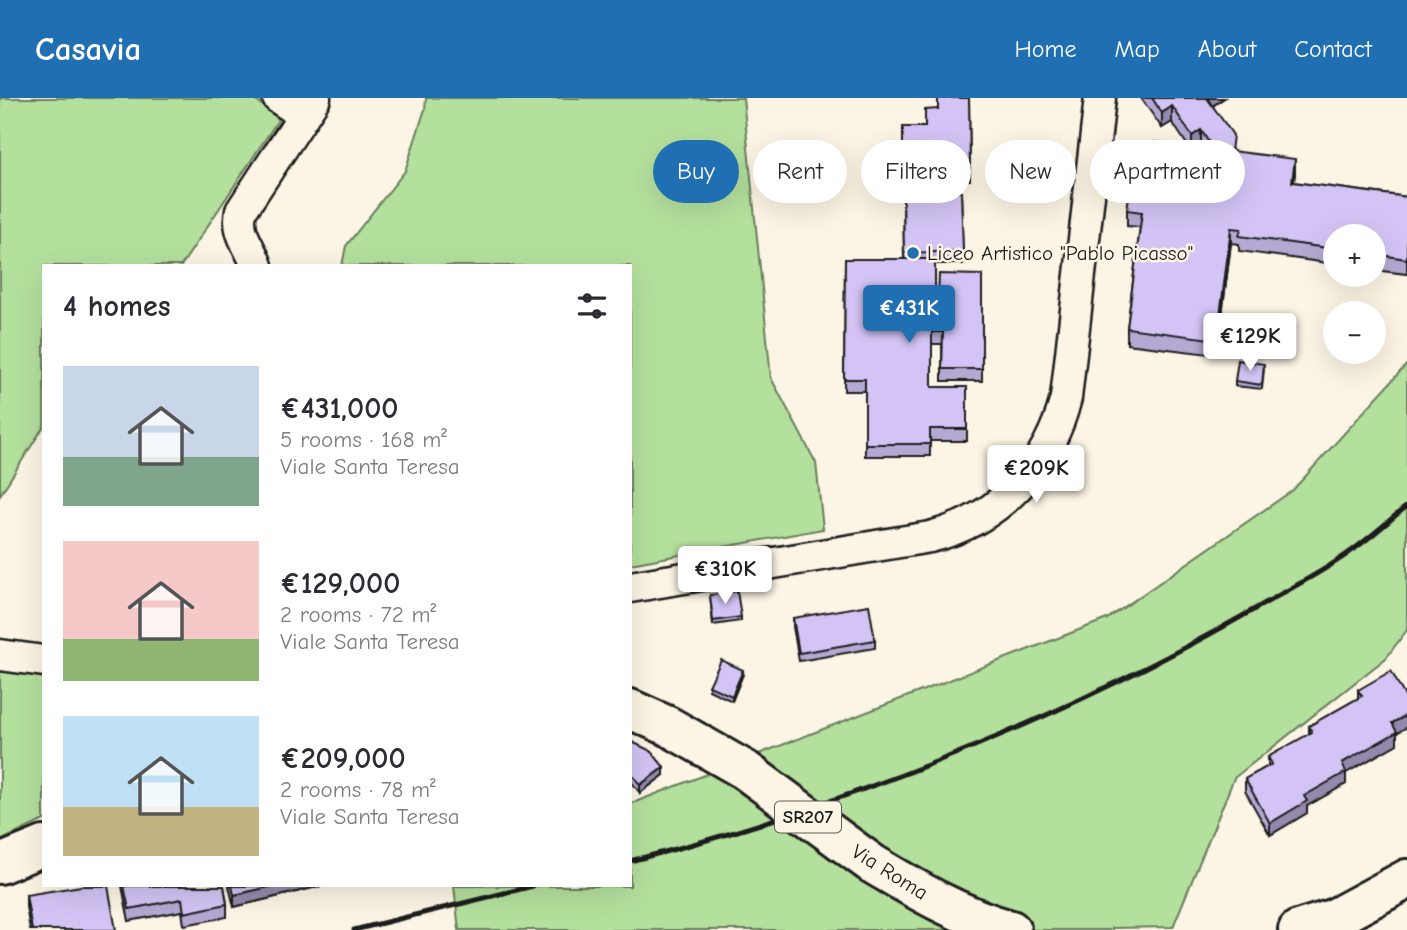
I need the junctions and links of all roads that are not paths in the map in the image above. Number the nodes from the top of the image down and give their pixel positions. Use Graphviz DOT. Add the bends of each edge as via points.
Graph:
graph roads {
  1 [pos="278,98"];
  2 [pos="1100,98"];
  3 [pos="310,107"];
  4 [pos="256,264"];
  5 [pos="632,587"];
  6 [pos="0,655"];
  7 [pos="42,661"];
  8 [pos="632,710"];
  9 [pos="42,847"];
  10 [pos="0,864"];
  11 [pos="1407,879"];
  12 [pos="1011,930"];
  13 [pos="1298,930"];
  1 -- 3 [label="street"];
  2 -- 5 [label="street" via="1066,398 1048,445 1016,489 980,517 930,537"];
  3 -- 4 [label="street" via="241,211 240,233"];
  6 -- 7 [label="street"];
  8 -- 12 [label="main road, Via Roma / SR207, bridge" via="745,770 915,890 955,911"];
  9 -- 10 [label="main road"];
  11 -- 13 [label="main road" via="1333,919"];
}
